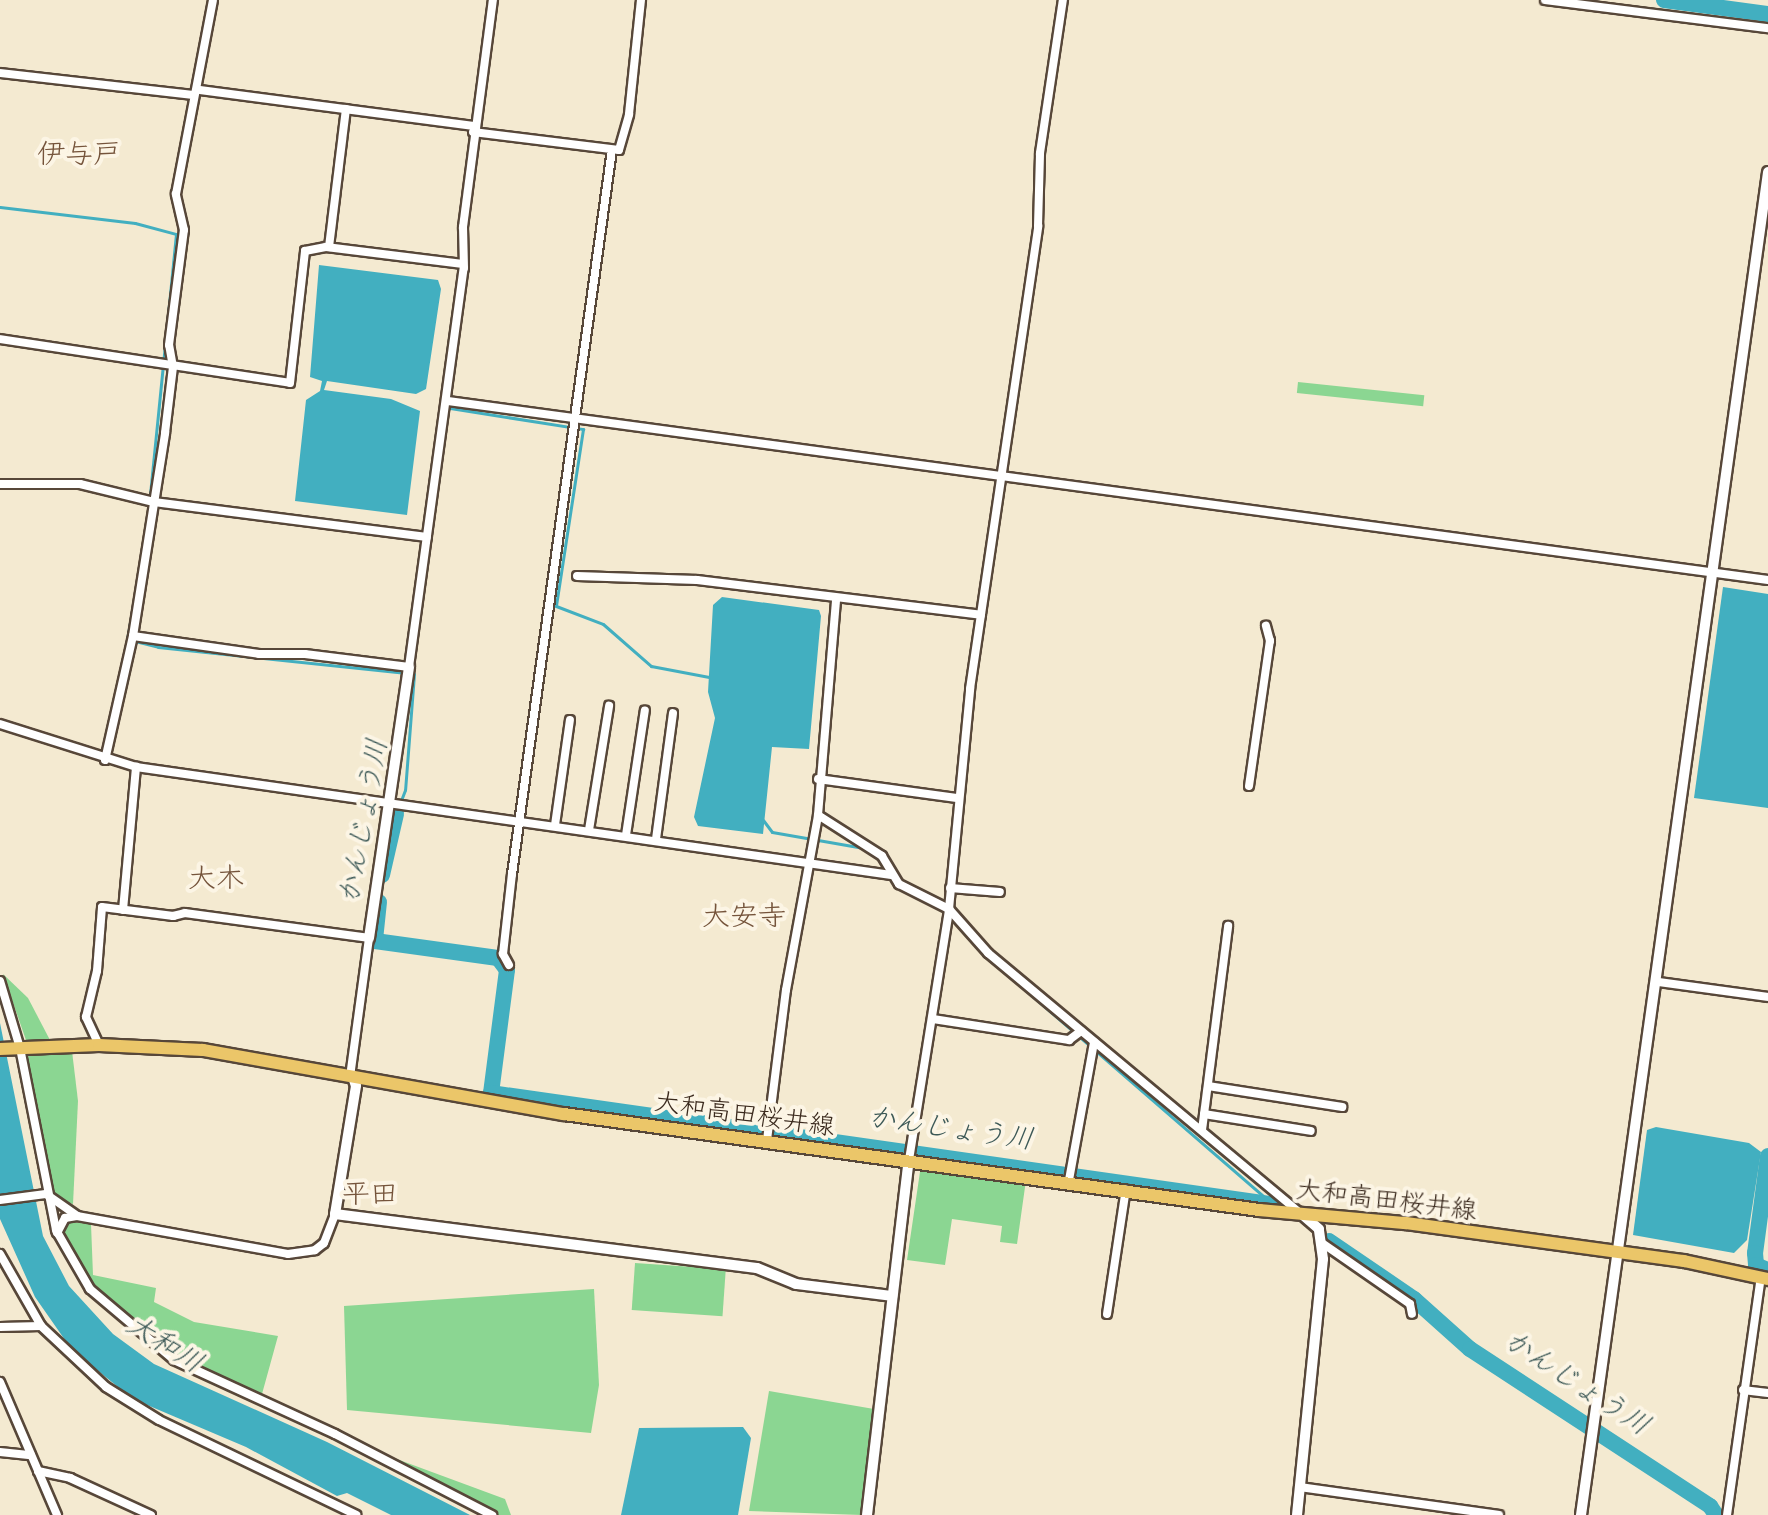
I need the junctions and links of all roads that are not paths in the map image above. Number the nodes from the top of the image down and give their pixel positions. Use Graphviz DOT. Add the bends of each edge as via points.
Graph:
graph roads {
  1 [pos="213,0"];
  2 [pos="493,0"];
  3 [pos="641,0"];
  4 [pos="1063,0"];
  5 [pos="1545,0"];
  6 [pos="1768,28"];
  7 [pos="0,73"];
  8 [pos="197,92"];
  9 [pos="346,109"];
  10 [pos="474,129"];
  11 [pos="612,150"];
  12 [pos="1768,172"];
  13 [pos="329,247"];
  14 [pos="463,264"];
  15 [pos="0,339"];
  16 [pos="173,367"];
  17 [pos="448,401"];
  18 [pos="577,420"];
  19 [pos="1000,474"];
  20 [pos="0,484"];
  21 [pos="154,502"];
  22 [pos="427,537"];
  23 [pos="1713,572"];
  24 [pos="577,576"];
  25 [pos="1768,580"];
  26 [pos="836,599"];
  27 [pos="981,615"];
  28 [pos="1266,626"];
  29 [pos="133,636"];
  30 [pos="409,667"];
  31 [pos="609,706"];
  32 [pos="645,710"];
  33 [pos="673,713"];
  34 [pos="570,720"];
  35 [pos="0,724"];
  36 [pos="105,760"];
  37 [pos="136,767"];
  38 [pos="818,779"];
  39 [pos="1249,786"];
  40 [pos="957,798"];
  41 [pos="391,803"];
  42 [pos="818,815"];
  43 [pos="521,819"];
  44 [pos="555,825"];
  45 [pos="589,830"];
  46 [pos="626,835"];
  47 [pos="656,839"];
  48 [pos="810,860"];
  49 [pos="891,875"];
  50 [pos="950,888"];
  51 [pos="1000,892"];
  52 [pos="949,909"];
  53 [pos="123,910"];
  54 [pos="1228,926"];
  55 [pos="369,938"];
  56 [pos="509,965"];
  57 [pos="0,981"];
  58 [pos="1659,982"];
  59 [pos="1768,997"];
  60 [pos="933,1019"];
  61 [pos="1081,1031"];
  62 [pos="1094,1042"];
  63 [pos="99,1045"];
  64 [pos="18,1048"];
  65 [pos="0,1049"];
  66 [pos="352,1076"];
  67 [pos="1208,1086"];
  68 [pos="1342,1107"];
  69 [pos="1204,1114"];
  70 [pos="1202,1130"];
  71 [pos="1311,1131"];
  72 [pos="767,1136"];
  73 [pos="910,1156"];
  74 [pos="1069,1176"];
  75 [pos="1126,1189"];
  76 [pos="44,1195"];
  77 [pos="0,1200"];
  78 [pos="1300,1213"];
  79 [pos="335,1214"];
  80 [pos="77,1216"];
  81 [pos="57,1233"];
  82 [pos="1322,1243"];
  83 [pos="0,1254"];
  84 [pos="1620,1254"];
  85 [pos="1764,1278"];
  86 [pos="892,1296"];
  87 [pos="1107,1314"];
  88 [pos="1412,1314"];
  89 [pos="41,1326"];
  90 [pos="0,1327"];
  91 [pos="0,1382"];
  92 [pos="1743,1390"];
  93 [pos="1768,1393"];
  94 [pos="0,1452"];
  95 [pos="31,1455"];
  96 [pos="38,1471"];
  97 [pos="1300,1487"];
  98 [pos="57,1515"];
  99 [pos="151,1515"];
  100 [pos="356,1515"];
  101 [pos="492,1515"];
  102 [pos="867,1515"];
  103 [pos="1297,1515"];
  104 [pos="1499,1515"];
  105 [pos="1581,1515"];
  106 [pos="1727,1515"];
  1 -- 8 [label="street"];
  2 -- 10 [label="street"];
  3 -- 11 [label="street" via="629,114 619,150"];
  4 -- 19 [label="street" via="1040,153 1038,226"];
  5 -- 6 [label="street"];
  7 -- 8 [label="street"];
  8 -- 9 [label="street"];
  8 -- 16 [label="street" via="176,194 184,230 169,345"];
  9 -- 10 [label="street"];
  9 -- 13 [label="street"];
  10 -- 11 [label="street"];
  10 -- 14 [label="street"];
  11 -- 18 [label="street"];
  12 -- 23 [label="street"];
  13 -- 14 [label="street"];
  13 -- 16 [label="street" via="305,251 290,383"];
  14 -- 17 [label="street"];
  15 -- 16 [label="street"];
  16 -- 21 [label="street"];
  17 -- 18 [label="street"];
  17 -- 22 [label="street"];
  18 -- 19 [label="street" via="583,415"];
  18 -- 43 [label="street"];
  19 -- 23 [label="street"];
  19 -- 27 [label="street"];
  20 -- 21 [label="street" via="80,484"];
  21 -- 22 [label="street"];
  21 -- 29 [label="street"];
  22 -- 30 [label="street"];
  23 -- 25 [label="street"];
  23 -- 58 [label="street"];
  24 -- 26 [label="street" via="697,580"];
  26 -- 27 [label="street"];
  26 -- 38 [label="street"];
  27 -- 40 [label="street"];
  28 -- 39 [label="street" via="1270,641"];
  29 -- 30 [label="street"];
  29 -- 36 [label="street"];
  30 -- 41 [label="street"];
  31 -- 45 [label="street"];
  32 -- 46 [label="street"];
  33 -- 47 [label="street"];
  34 -- 44 [label="street"];
  35 -- 36 [label="street"];
  36 -- 37 [label="street"];
  37 -- 41 [label="street"];
  37 -- 53 [label="street"];
  38 -- 40 [label="street"];
  38 -- 42 [label="street"];
  40 -- 50 [label="street"];
  41 -- 43 [label="street"];
  41 -- 55 [label="street"];
  42 -- 48 [label="street"];
  42 -- 49 [label="street" via="882,856"];
  43 -- 44 [label="street"];
  43 -- 56 [label="street" via="503,954"];
  44 -- 45 [label="street"];
  45 -- 46 [label="street"];
  46 -- 47 [label="street"];
  47 -- 48 [label="street"];
  48 -- 49 [label="street"];
  48 -- 72 [label="street"];
  49 -- 52 [label="street"];
  50 -- 51 [label="street"];
  50 -- 52 [label="street"];
  52 -- 60 [label="street"];
  52 -- 61 [label="street" via="988,953"];
  53 -- 55 [label="street" via="185,913"];
  53 -- 63 [label="street" via="102,907 97,971 86,1017"];
  54 -- 67 [label="street"];
  55 -- 66 [label="street"];
  57 -- 64 [label="street"];
  58 -- 59 [label="street"];
  58 -- 84 [label="street"];
  60 -- 61 [label="street" via="1069,1040"];
  60 -- 73 [label="street"];
  61 -- 62 [label="street"];
  62 -- 70 [label="street"];
  62 -- 74 [label="street"];
  63 -- 64 [label="main road, 大和高田桜井線"];
  63 -- 66 [label="main road, 大和高田桜井線" via="203,1050"];
  64 -- 65 [label="main road, 大和高田桜井線"];
  64 -- 76 [label="street"];
  66 -- 72 [label="main road, 大和高田桜井線" via="564,1114"];
  66 -- 79 [label="street" via="356,1086"];
  67 -- 68 [label="street"];
  67 -- 69 [label="street"];
  69 -- 70 [label="street"];
  69 -- 71 [label="street"];
  70 -- 78 [label="street"];
  72 -- 73 [label="main road, 大和高田桜井線"];
  73 -- 74 [label="main road, 大和高田桜井線"];
  73 -- 86 [label="street"];
  74 -- 75 [label="main road, 大和高田桜井線"];
  75 -- 78 [label="main road, 大和高田桜井線"];
  75 -- 87 [label="street"];
  76 -- 77 [label="street"];
  76 -- 80 [label="street"];
  76 -- 81 [label="street"];
  78 -- 82 [label="street" via="1314,1221"];
  78 -- 84 [label="main road, 大和高田桜井線"];
  79 -- 80 [label="street" via="324,1243 315,1250 288,1254"];
  79 -- 86 [label="street" via="757,1268 796,1284"];
  80 -- 81 [label="street" via="65,1218"];
  81 -- 101 [label="street" via="90,1289 174,1360 335,1434"];
  82 -- 88 [label="street" via="1410,1304"];
  82 -- 97 [label="street" via="1318,1341"];
  83 -- 89 [label="street"];
  84 -- 85 [label="main road, 大和高田桜井線" via="1719,1266"];
  84 -- 105 [label="street"];
  85 -- 92 [label="street"];
  86 -- 102 [label="street"];
  89 -- 90 [label="street"];
  89 -- 100 [label="street" via="106,1387 159,1420"];
  91 -- 95 [label="street"];
  92 -- 93 [label="street"];
  92 -- 106 [label="street"];
  94 -- 95 [label="street"];
  95 -- 96 [label="street"];
  96 -- 98 [label="street"];
  96 -- 99 [label="street" via="70,1478"];
  97 -- 103 [label="street"];
  97 -- 104 [label="street"];
}
